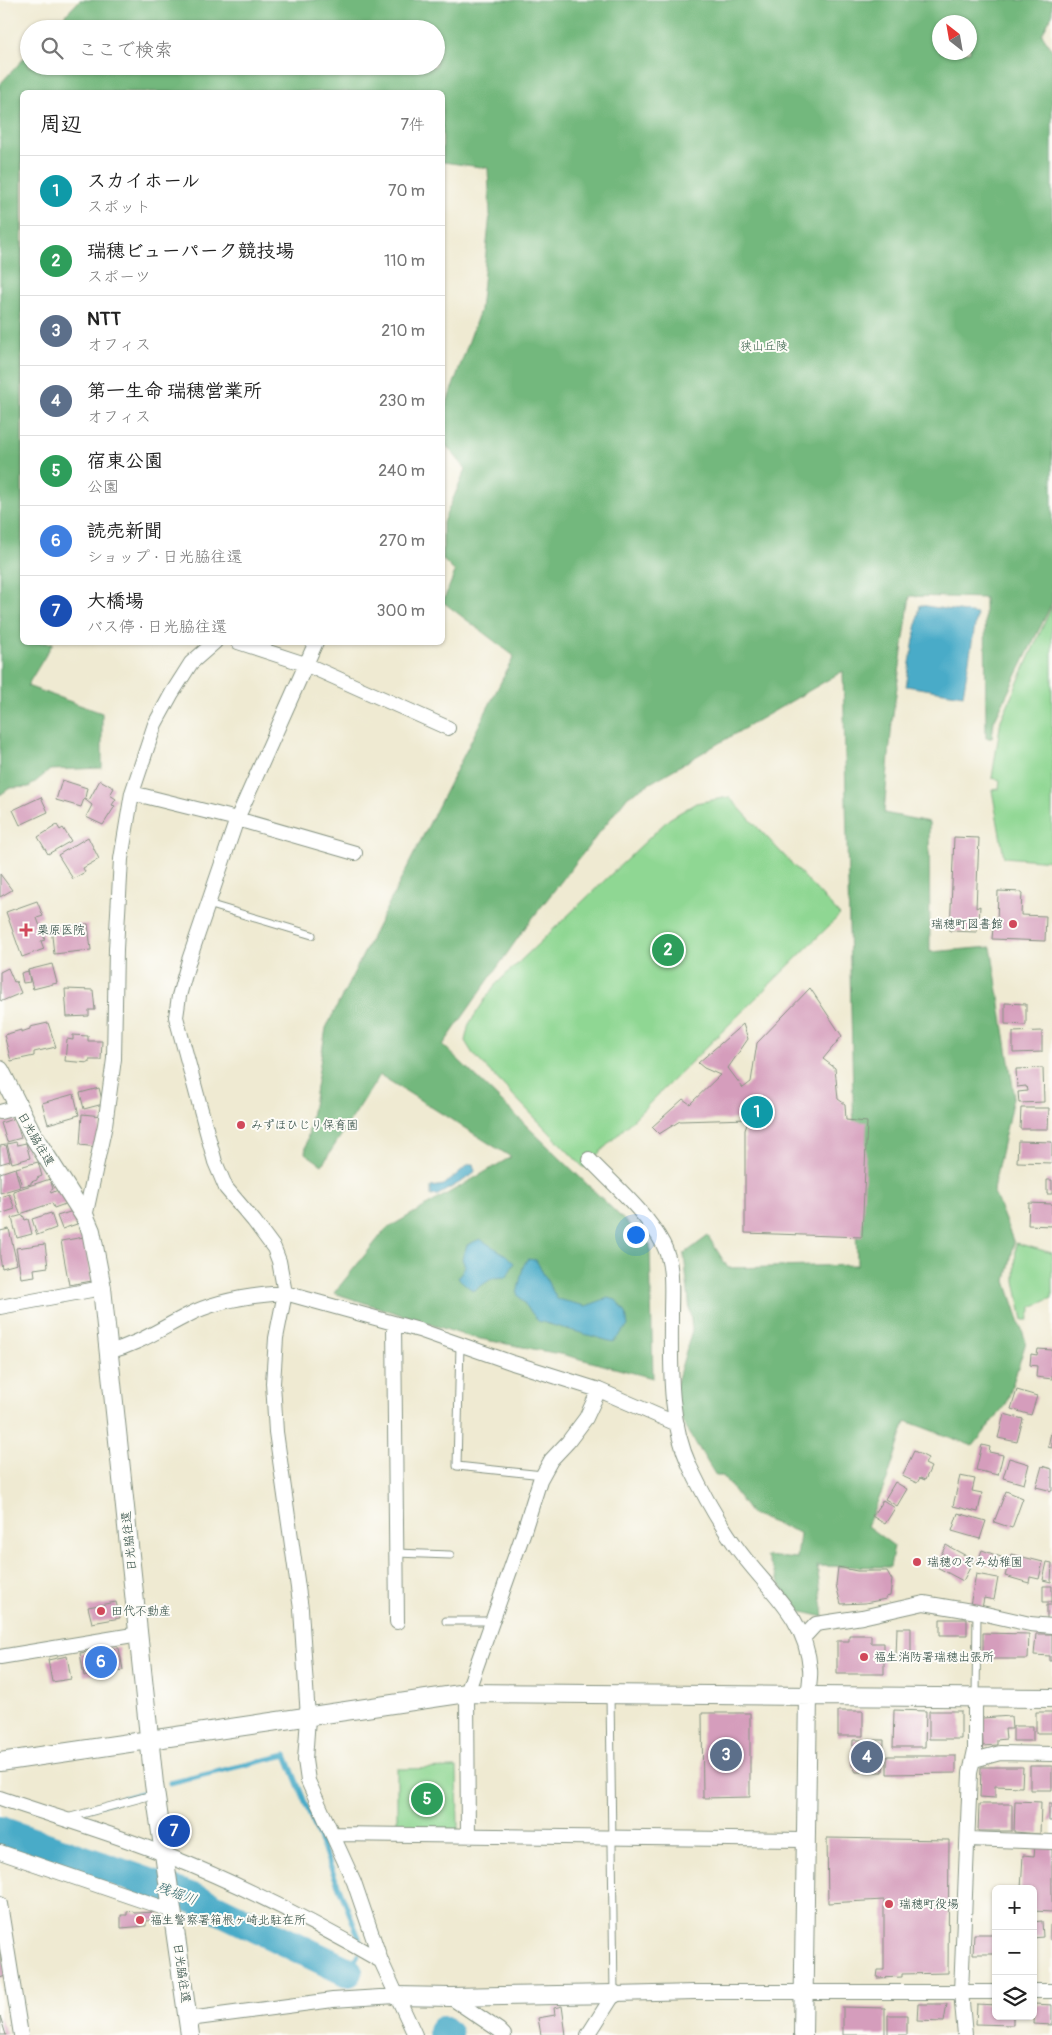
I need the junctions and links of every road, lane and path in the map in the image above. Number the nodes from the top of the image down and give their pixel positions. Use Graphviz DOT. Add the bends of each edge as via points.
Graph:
graph roads {
  1 [pos="212,645"];
  2 [pos="247,645"];
  3 [pos="315,645"];
  4 [pos="306,664"];
  5 [pos="448,728"];
  6 [pos="132,793"];
  7 [pos="237,819"];
  8 [pos="355,853"];
  9 [pos="208,904"];
  10 [pos="312,935"];
  11 [pos="0,1070"];
  12 [pos="18,1107"];
  13 [pos="0,1112"];
  14 [pos="588,1159"];
  15 [pos="84,1216"];
  16 [pos="102,1288"];
  17 [pos="285,1293"];
  18 [pos="0,1307"];
  19 [pos="394,1323"];
  20 [pos="460,1345"];
  21 [pos="108,1352"];
  22 [pos="599,1390"];
  23 [pos="677,1424"];
  24 [pos="543,1475"];
  25 [pos="396,1553"];
  26 [pos="450,1556"];
  27 [pos="977,1612"];
  28 [pos="446,1621"];
  29 [pos="493,1621"];
  30 [pos="397,1622"];
  31 [pos="1052,1626"];
  32 [pos="138,1634"];
  33 [pos="804,1637"];
  34 [pos="0,1657"];
  35 [pos="467,1694"];
  36 [pos="610,1694"];
  37 [pos="808,1695"];
  38 [pos="976,1698"];
  39 [pos="1052,1698"];
  40 [pos="308,1718"];
  41 [pos="150,1741"];
  42 [pos="1052,1754"];
  43 [pos="974,1760"];
  44 [pos="0,1762"];
  45 [pos="156,1794"];
  46 [pos="0,1798"];
  47 [pos="62,1820"];
  48 [pos="334,1834"];
  49 [pos="468,1836"];
  50 [pos="612,1838"];
  51 [pos="968,1839"];
  52 [pos="805,1840"];
  53 [pos="1052,1842"];
  54 [pos="0,1852"];
  55 [pos="166,1859"];
  56 [pos="0,1904"];
  57 [pos="173,1907"];
  58 [pos="381,1961"];
  59 [pos="1037,1991"];
  60 [pos="1052,1991"];
  61 [pos="803,1992"];
  62 [pos="961,1992"];
  63 [pos="992,1992"];
  64 [pos="614,1994"];
  65 [pos="396,1996"];
  66 [pos="450,1997"];
  67 [pos="190,2027"];
  68 [pos="21,2035"];
  69 [pos="415,2035"];
  70 [pos="504,2035"];
  71 [pos="588,2035"];
  72 [pos="803,2035"];
  73 [pos="965,2035"];
  1 -- 6 [label="street" via="192,663 172,693 156,724"];
  2 -- 4 [label="street"];
  3 -- 4 [label="street"];
  4 -- 5 [label="street"];
  4 -- 7 [label="street"];
  6 -- 7 [label="street"];
  6 -- 15 [label="street" via="121,859 114,1059 105,1125"];
  7 -- 8 [label="street"];
  7 -- 9 [label="street"];
  9 -- 10 [label="lane"];
  9 -- 17 [label="street" via="179,996 176,1017 215,1162 226,1188 274,1248"];
  11 -- 12 [label="street, 日光脇往還"];
  12 -- 13 [label="street"];
  12 -- 15 [label="street, 日光脇往還"];
  14 -- 23 [label="street" via="654,1227 664,1246 670,1269 672,1394"];
  15 -- 16 [label="street, 日光脇往還" via="91,1232"];
  16 -- 18 [label="street"];
  16 -- 21 [label="street, 日光脇往還"];
  17 -- 19 [label="street"];
  17 -- 21 [label="street" via="203,1308 149,1338"];
  17 -- 40 [label="street" via="272,1383 276,1432 302,1608"];
  19 -- 20 [label="street"];
  19 -- 25 [label="street"];
  20 -- 22 [label="street"];
  20 -- 24 [label="lane" via="457,1466"];
  21 -- 32 [label="street, 日光脇往還"];
  22 -- 23 [label="street"];
  22 -- 24 [label="street" via="586,1418 551,1460"];
  23 -- 33 [label="street" via="689,1465 708,1503 736,1546 795,1620"];
  24 -- 29 [label="street"];
  25 -- 26 [label="lane"];
  25 -- 30 [label="street"];
  27 -- 31 [label="street"];
  27 -- 33 [label="street" via="924,1603 816,1624"];
  27 -- 38 [label="lane"];
  28 -- 29 [label="lane"];
  29 -- 35 [label="street"];
  32 -- 34 [label="street"];
  32 -- 41 [label="street, 日光脇往還"];
  33 -- 37 [label="street" via="810,1670"];
  35 -- 36 [label="street"];
  35 -- 40 [label="street"];
  35 -- 49 [label="street"];
  36 -- 37 [label="street"];
  36 -- 50 [label="lane"];
  37 -- 38 [label="street"];
  37 -- 52 [label="street"];
  38 -- 39 [label="street"];
  38 -- 43 [label="street"];
  40 -- 41 [label="street"];
  40 -- 48 [label="street" via="308,1781"];
  41 -- 44 [label="street"];
  41 -- 45 [label="street, 日光脇往還"];
  42 -- 43 [label="street" via="1000,1753"];
  43 -- 51 [label="street" via="970,1773"];
  45 -- 47 [label="lane"];
  45 -- 55 [label="street, 日光脇往還"];
  46 -- 47 [label="street"];
  47 -- 55 [label="street"];
  48 -- 49 [label="street"];
  48 -- 58 [label="street"];
  49 -- 50 [label="street"];
  50 -- 52 [label="street"];
  50 -- 64 [label="lane"];
  51 -- 53 [label="street"];
  51 -- 62 [label="street"];
  52 -- 61 [label="street"];
  54 -- 57 [label="street"];
  55 -- 57 [label="street, 日光脇往還"];
  55 -- 58 [label="street" via="294,1913"];
  56 -- 68 [label="street"];
  57 -- 67 [label="street, 日光脇往還"];
  58 -- 65 [label="street"];
  59 -- 60 [label="street"];
  61 -- 62 [label="street"];
  61 -- 64 [label="street"];
  61 -- 72 [label="street"];
  62 -- 63 [label="street"];
  62 -- 73 [label="street"];
  64 -- 66 [label="street"];
  64 -- 71 [label="street"];
  65 -- 66 [label="street"];
  65 -- 67 [label="street" via="333,2000"];
  65 -- 69 [label="street"];
  66 -- 70 [label="street"];
}
